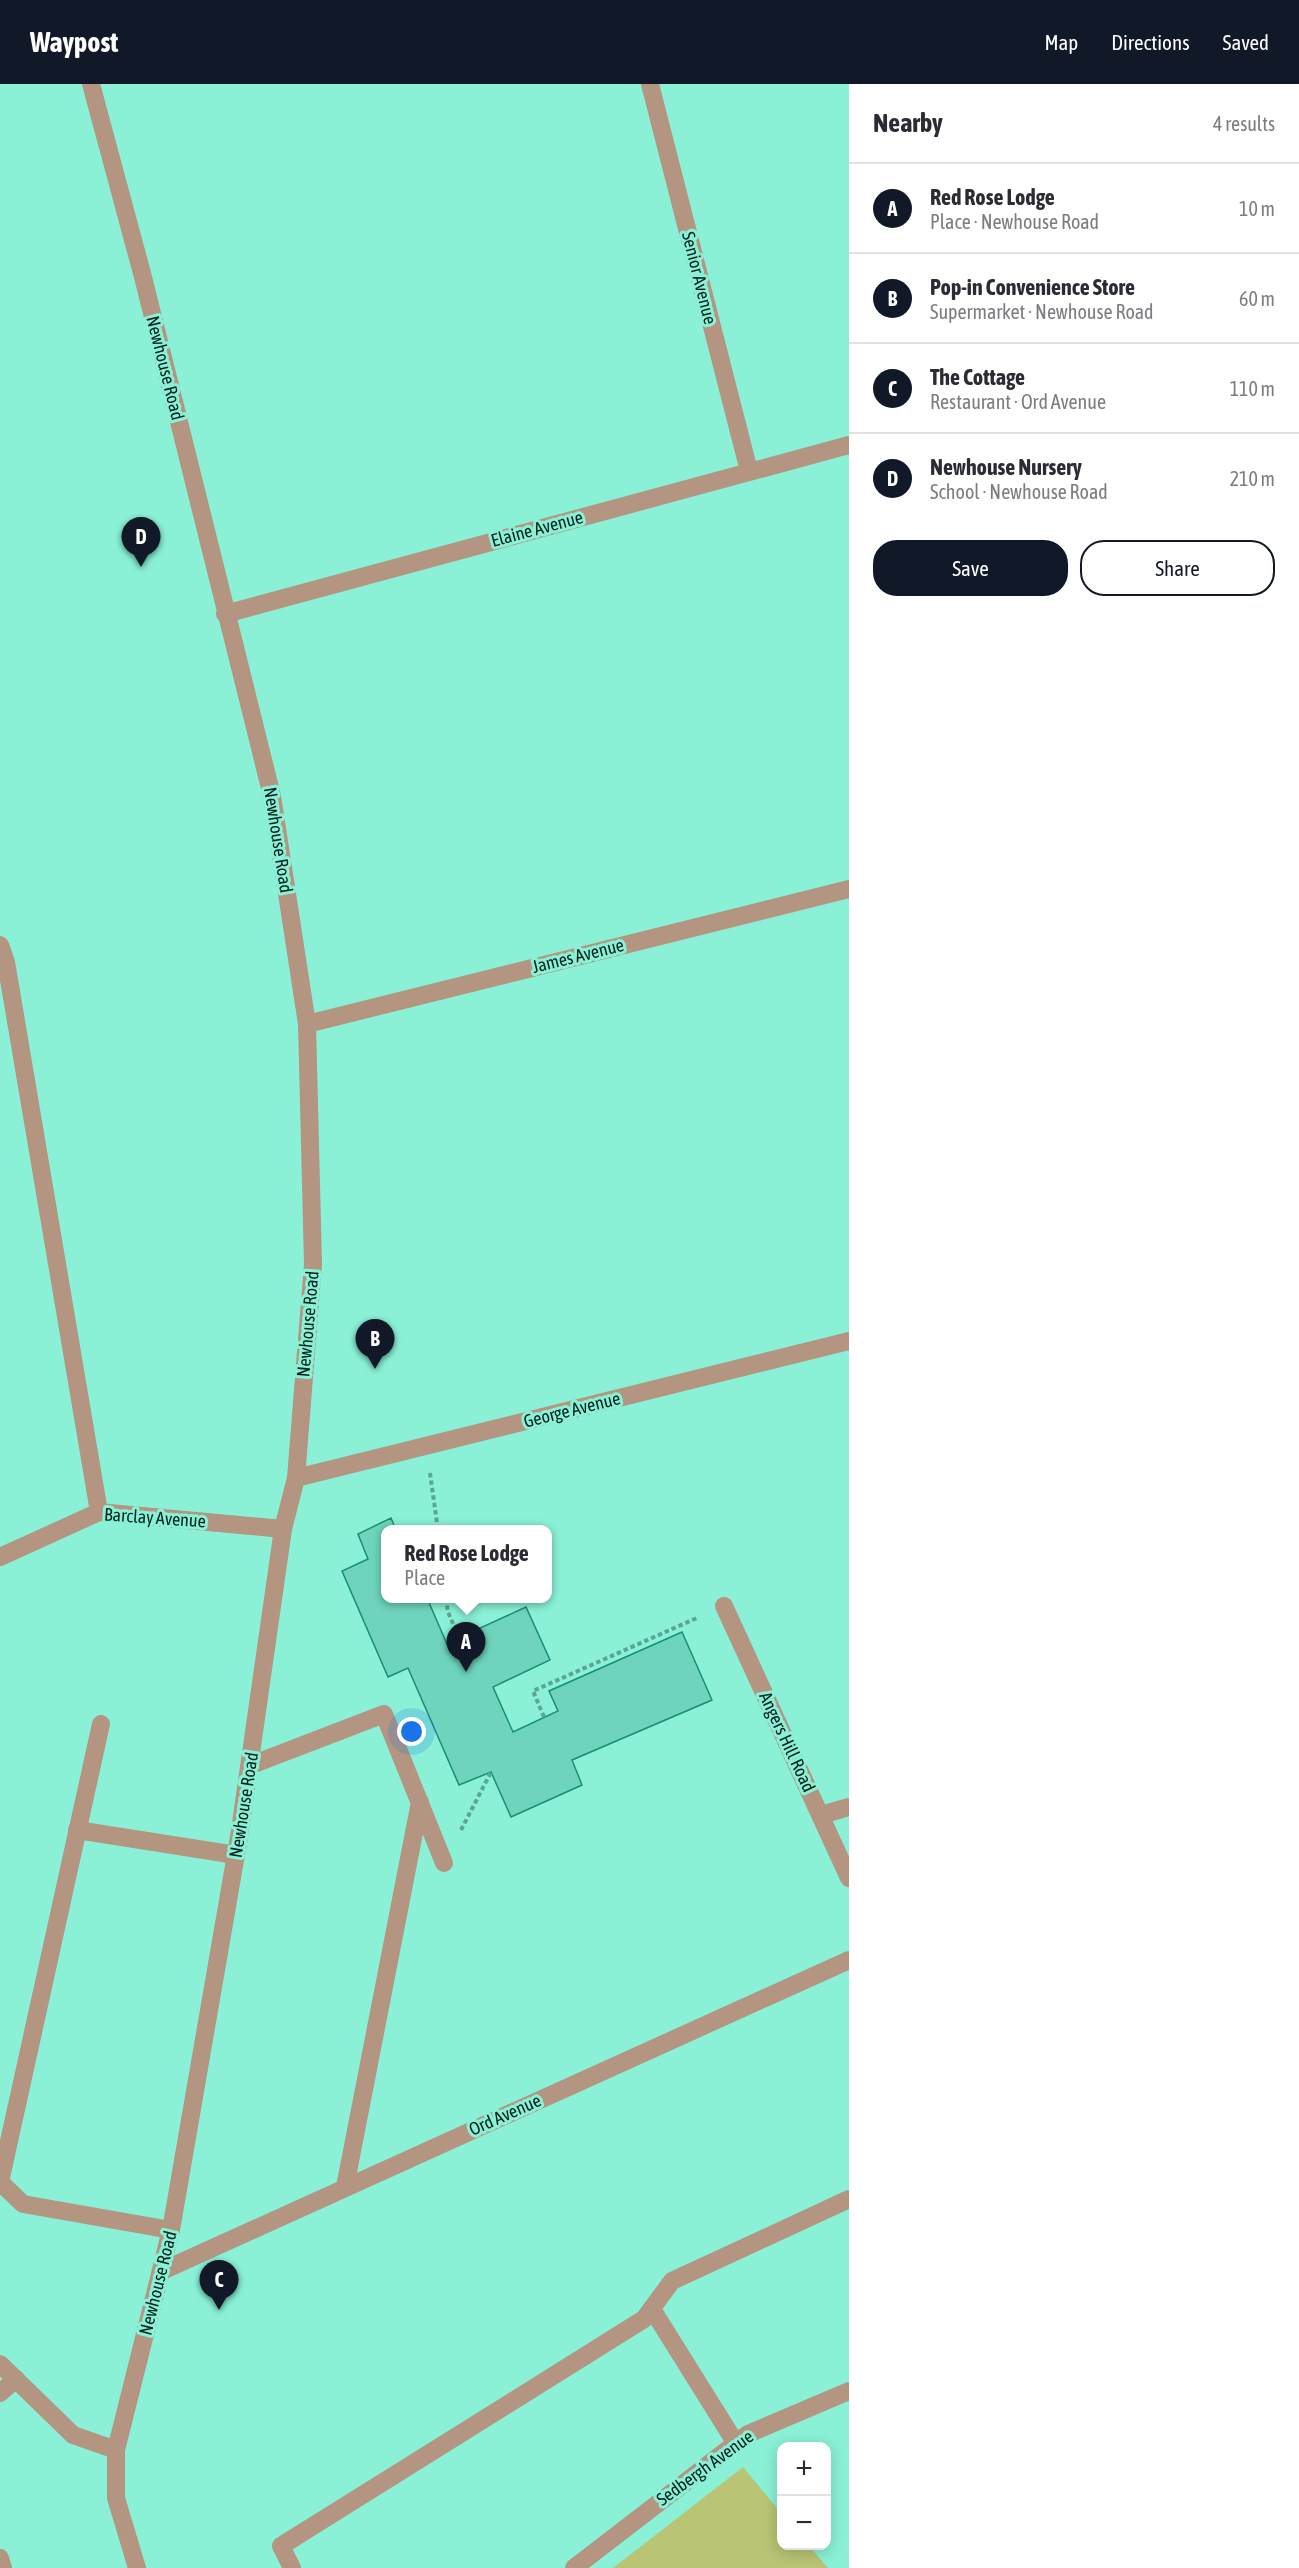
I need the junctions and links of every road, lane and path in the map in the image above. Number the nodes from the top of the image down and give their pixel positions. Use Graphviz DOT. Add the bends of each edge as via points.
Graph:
graph roads {
  1 [pos="91,84"];
  2 [pos="650,84"];
  3 [pos="849,445"];
  4 [pos="749,471"];
  5 [pos="225,614"];
  6 [pos="849,888"];
  7 [pos="0,945"];
  8 [pos="306,1024"];
  9 [pos="849,1341"];
  10 [pos="427,1446"];
  11 [pos="296,1478"];
  12 [pos="99,1512"];
  13 [pos="437,1525"];
  14 [pos="283,1529"];
  15 [pos="0,1557"];
  16 [pos="447,1603"];
  17 [pos="724,1606"];
  18 [pos="462,1645"];
  19 [pos="544,1718"];
  20 [pos="100,1724"];
  21 [pos="251,1765"];
  22 [pos="491,1772"];
  23 [pos="420,1802"];
  24 [pos="849,1807"];
  25 [pos="821,1815"];
  26 [pos="77,1830"];
  27 [pos="236,1855"];
  28 [pos="444,1863"];
  29 [pos="849,1878"];
  30 [pos="849,1960"];
  31 [pos="0,2182"];
  32 [pos="345,2187"];
  33 [pos="849,2199"];
  34 [pos="171,2230"];
  35 [pos="162,2271"];
  36 [pos="652,2309"];
  37 [pos="0,2364"];
  38 [pos="16,2379"];
  39 [pos="849,2391"];
  40 [pos="0,2393"];
  41 [pos="735,2442"];
  42 [pos="116,2450"];
  43 [pos="0,2558"];
  44 [pos="3,2568"];
  45 [pos="137,2568"];
  46 [pos="292,2568"];
  47 [pos="574,2568"];
  1 -- 5 [label="street, Newhouse Road" via="143,277"];
  2 -- 4 [label="street, Senior Avenue"];
  3 -- 4 [label="street, Elaine Avenue"];
  4 -- 5 [label="street, Elaine Avenue"];
  5 -- 8 [label="street, Newhouse Road" via="272,795"];
  6 -- 8 [label="street, James Avenue"];
  7 -- 12 [label="street"];
  8 -- 11 [label="street, Newhouse Road" via="313,1264"];
  9 -- 10 [label="street, George Avenue"];
  10 -- 11 [label="street, George Avenue"];
  10 -- 13 [label="path"];
  11 -- 14 [label="street, Newhouse Road"];
  12 -- 14 [label="street, Barclay Avenue"];
  12 -- 15 [label="street, Barclay Avenue"];
  14 -- 21 [label="street, Newhouse Road"];
  16 -- 18 [label="path"];
  17 -- 19 [label="path" via="532,1691"];
  17 -- 25 [label="street, Angers Hill Road"];
  20 -- 26 [label="street"];
  21 -- 23 [label="street" via="384,1714"];
  21 -- 27 [label="street, Newhouse Road"];
  22 -- 28 [label="path"];
  23 -- 28 [label="street"];
  23 -- 32 [label="street"];
  24 -- 25 [label="street"];
  25 -- 29 [label="street, Angers Hill Road"];
  26 -- 27 [label="street"];
  26 -- 31 [label="street"];
  27 -- 34 [label="street, Newhouse Road"];
  30 -- 32 [label="street, Ord Avenue"];
  31 -- 34 [label="street" via="23,2204"];
  32 -- 35 [label="street, Ord Avenue"];
  33 -- 36 [label="street" via="672,2281"];
  34 -- 35 [label="street, Newhouse Road"];
  35 -- 42 [label="street, Newhouse Road"];
  36 -- 41 [label="street"];
  36 -- 46 [label="street" via="644,2319 281,2546"];
  37 -- 38 [label="street"];
  38 -- 40 [label="street"];
  38 -- 42 [label="street" via="73,2434"];
  39 -- 41 [label="street, Sedbergh Avenue"];
  41 -- 47 [label="street, Sedbergh Avenue"];
  42 -- 45 [label="street, Newhouse Road" via="116,2498"];
  43 -- 44 [label="street"];
}
